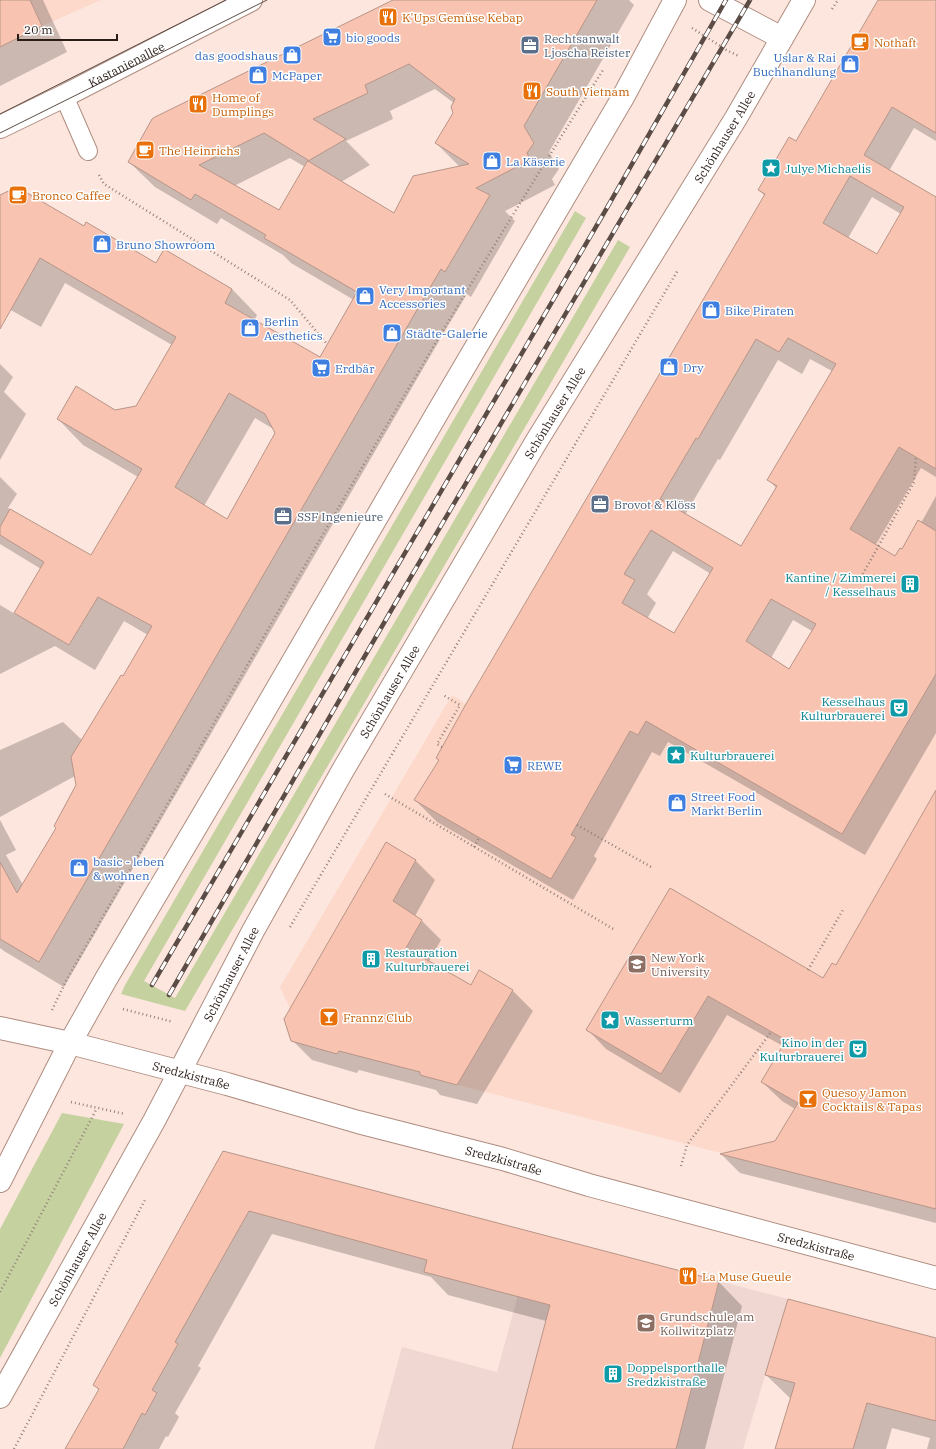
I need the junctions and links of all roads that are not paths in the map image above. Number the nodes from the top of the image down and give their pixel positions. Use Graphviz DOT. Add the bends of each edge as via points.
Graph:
graph roads {
  1 [pos="251,0"];
  2 [pos="675,0"];
  3 [pos="710,0"];
  4 [pos="804,0"];
  5 [pos="782,38"];
  6 [pos="64,96"];
  7 [pos="0,127"];
  8 [pos="88,151"];
  9 [pos="0,1028"];
  10 [pos="70,1043"];
  11 [pos="180,1072"];
  12 [pos="0,1181"];
  13 [pos="936,1278"];
  14 [pos="0,1397"];
  1 -- 6 [label="main road, Kastanienallee"];
  2 -- 10 [label="main road" via="622,99"];
  3 -- 5 [label="main road"];
  4 -- 5 [label="main road, Schönhauser Allee"];
  5 -- 11 [label="main road, Schönhauser Allee" via="736,118 536,442 347,764 253,931"];
  6 -- 7 [label="main road, Kastanienallee"];
  6 -- 8 [label="lane"];
  9 -- 10 [label="main road, Sredzkistraße"];
  10 -- 11 [label="main road, Sredzkistraße"];
  10 -- 12 [label="main road"];
  11 -- 13 [label="main road, Sredzkistraße"];
  11 -- 14 [label="main road, Schönhauser Allee"];
}
